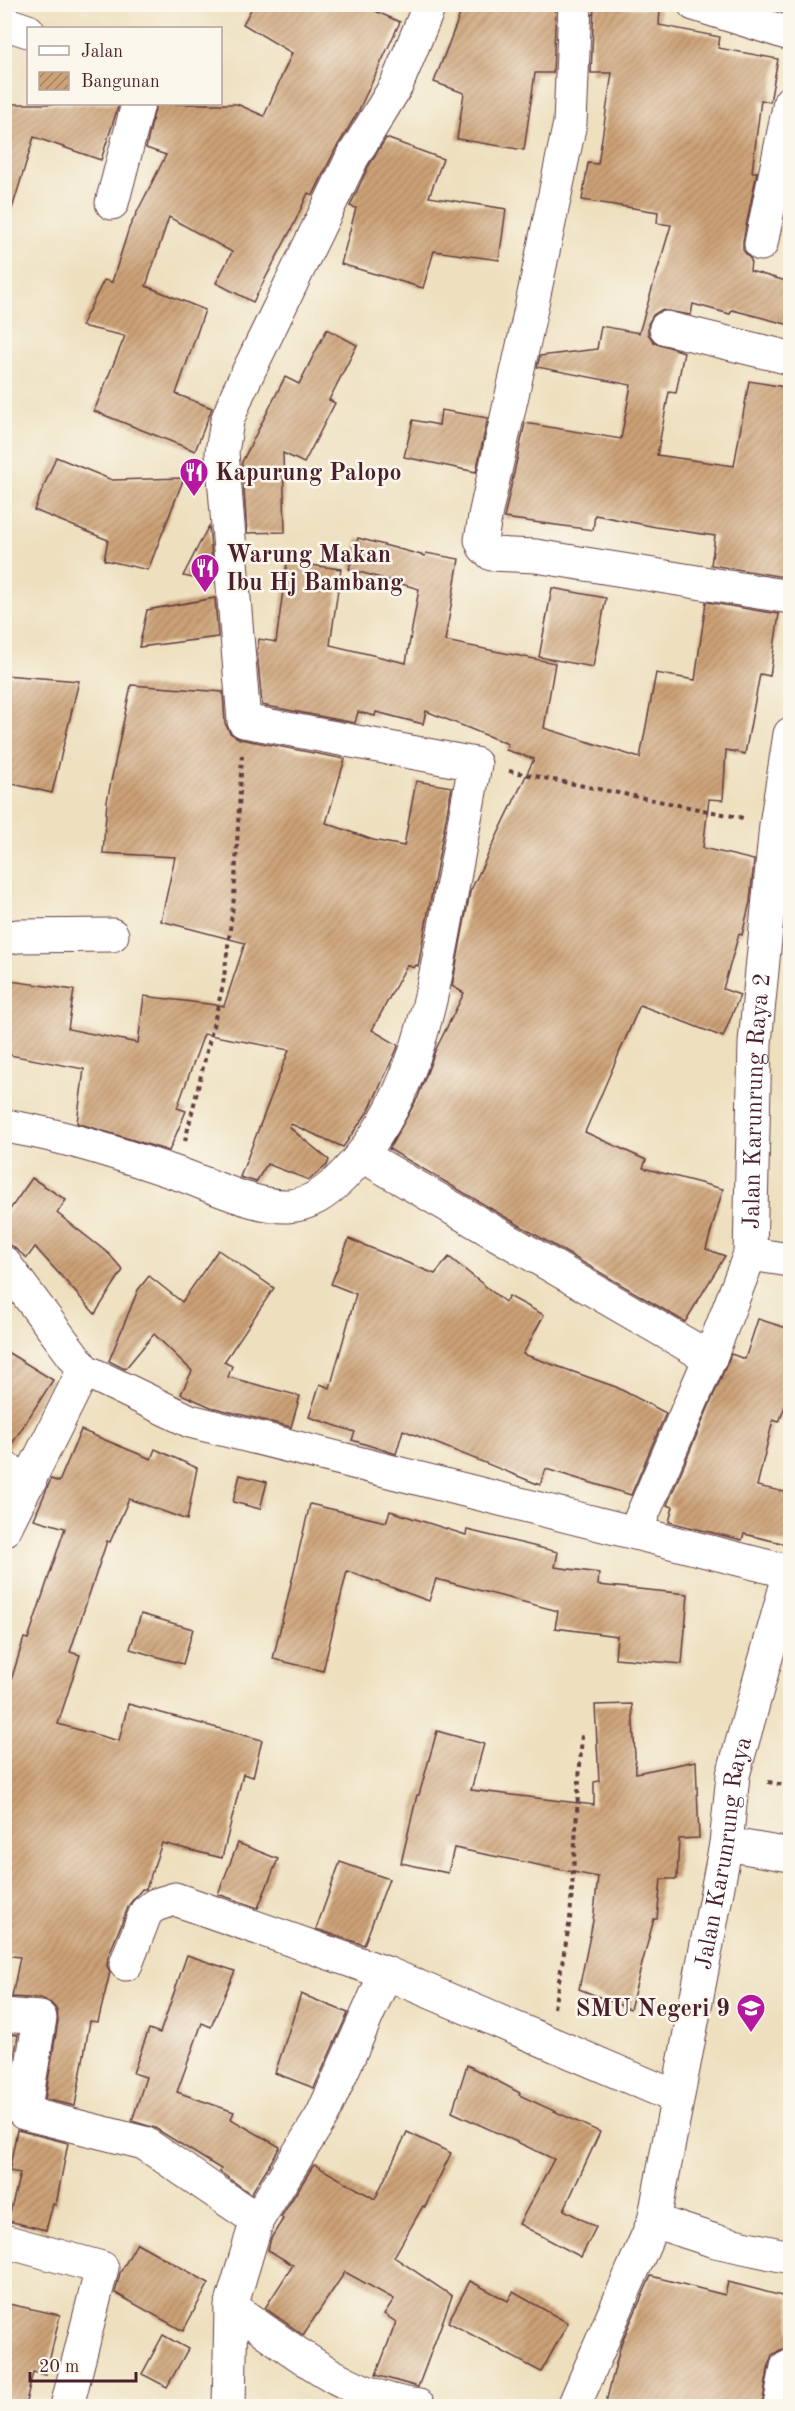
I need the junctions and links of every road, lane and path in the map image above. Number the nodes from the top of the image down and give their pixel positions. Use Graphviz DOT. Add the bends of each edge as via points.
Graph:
graph roads {
  1 [pos="430,4"];
  2 [pos="575,4"];
  3 [pos="694,4"];
  4 [pos="4,23"];
  5 [pos="27,31"];
  6 [pos="790,34"];
  7 [pos="790,102"];
  8 [pos="138,105"];
  9 [pos="112,203"];
  10 [pos="761,243"];
  11 [pos="666,328"];
  12 [pos="790,358"];
  13 [pos="790,597"];
  14 [pos="244,721"];
  15 [pos="790,734"];
  16 [pos="476,764"];
  17 [pos="776,825"];
  18 [pos="112,935"];
  19 [pos="4,939"];
  20 [pos="4,1126"];
  21 [pos="363,1156"];
  22 [pos="177,1173"];
  23 [pos="750,1254"];
  24 [pos="790,1260"];
  25 [pos="4,1263"];
  26 [pos="710,1358"];
  27 [pos="84,1370"];
  28 [pos="17,1475"];
  29 [pos="4,1530"];
  30 [pos="635,1532"];
  31 [pos="790,1572"];
  32 [pos="582,1734"];
  33 [pos="726,1844"];
  34 [pos="790,1855"];
  35 [pos="126,1964"];
  36 [pos="386,1973"];
  37 [pos="4,2015"];
  38 [pos="548,2041"];
  39 [pos="676,2097"];
  40 [pos="257,2220"];
  41 [pos="654,2221"];
  42 [pos="4,2241"];
  43 [pos="790,2258"];
  44 [pos="231,2307"];
  45 [pos="787,2367"];
  46 [pos="67,2406"];
  47 [pos="229,2406"];
  48 [pos="419,2406"];
  49 [pos="574,2406"];
  50 [pos="780,2406"];
  1 -- 14 [label="street" via="396,86 352,158 227,422 222,452"];
  2 -- 13 [label="street" via="570,123 481,540 492,554 537,556"];
  3 -- 6 [label="street"];
  4 -- 5 [label="street"];
  7 -- 10 [label="street"];
  8 -- 9 [label="street"];
  11 -- 12 [label="street"];
  14 -- 16 [label="street"];
  14 -- 22 [label="path" via="234,898 223,985"];
  15 -- 17 [label="street, Jalan Karunrung Raya 2"];
  16 -- 17 [label="path"];
  16 -- 21 [label="street" via="431,1001 414,1061"];
  17 -- 23 [label="street, Jalan Karunrung Raya 2" via="755,1043"];
  18 -- 19 [label="street"];
  20 -- 22 [label="street" via="34,1130"];
  21 -- 22 [label="street" via="331,1188 311,1201 288,1206 264,1203"];
  21 -- 26 [label="street"];
  23 -- 24 [label="street"];
  23 -- 26 [label="street, Jalan Karunrung Raya 2"];
  25 -- 27 [label="street"];
  26 -- 30 [label="street, Jalan Karunrung Raya 2"];
  27 -- 28 [label="street"];
  27 -- 30 [label="street" via="190,1421"];
  28 -- 29 [label="street"];
  30 -- 31 [label="street"];
  31 -- 33 [label="street, Jalan Karunrung Raya" via="733,1775"];
  32 -- 38 [label="path" via="570,1920"];
  33 -- 34 [label="street"];
  33 -- 39 [label="street, Jalan Karunrung Raya"];
  35 -- 36 [label="street" via="146,1912 175,1899"];
  36 -- 38 [label="street"];
  36 -- 40 [label="street" via="322,2116"];
  37 -- 40 [label="street" via="40,2018 24,2113 144,2144"];
  38 -- 39 [label="street"];
  39 -- 41 [label="street, Jalan Karunrung Raya"];
  40 -- 44 [label="street"];
  41 -- 43 [label="street" via="715,2241"];
  41 -- 49 [label="street, Jalan Karunrung Raya"];
  42 -- 46 [label="street" via="102,2268"];
  44 -- 47 [label="street"];
  44 -- 48 [label="street" via="318,2367 358,2389"];
  45 -- 50 [label="street"];
}
